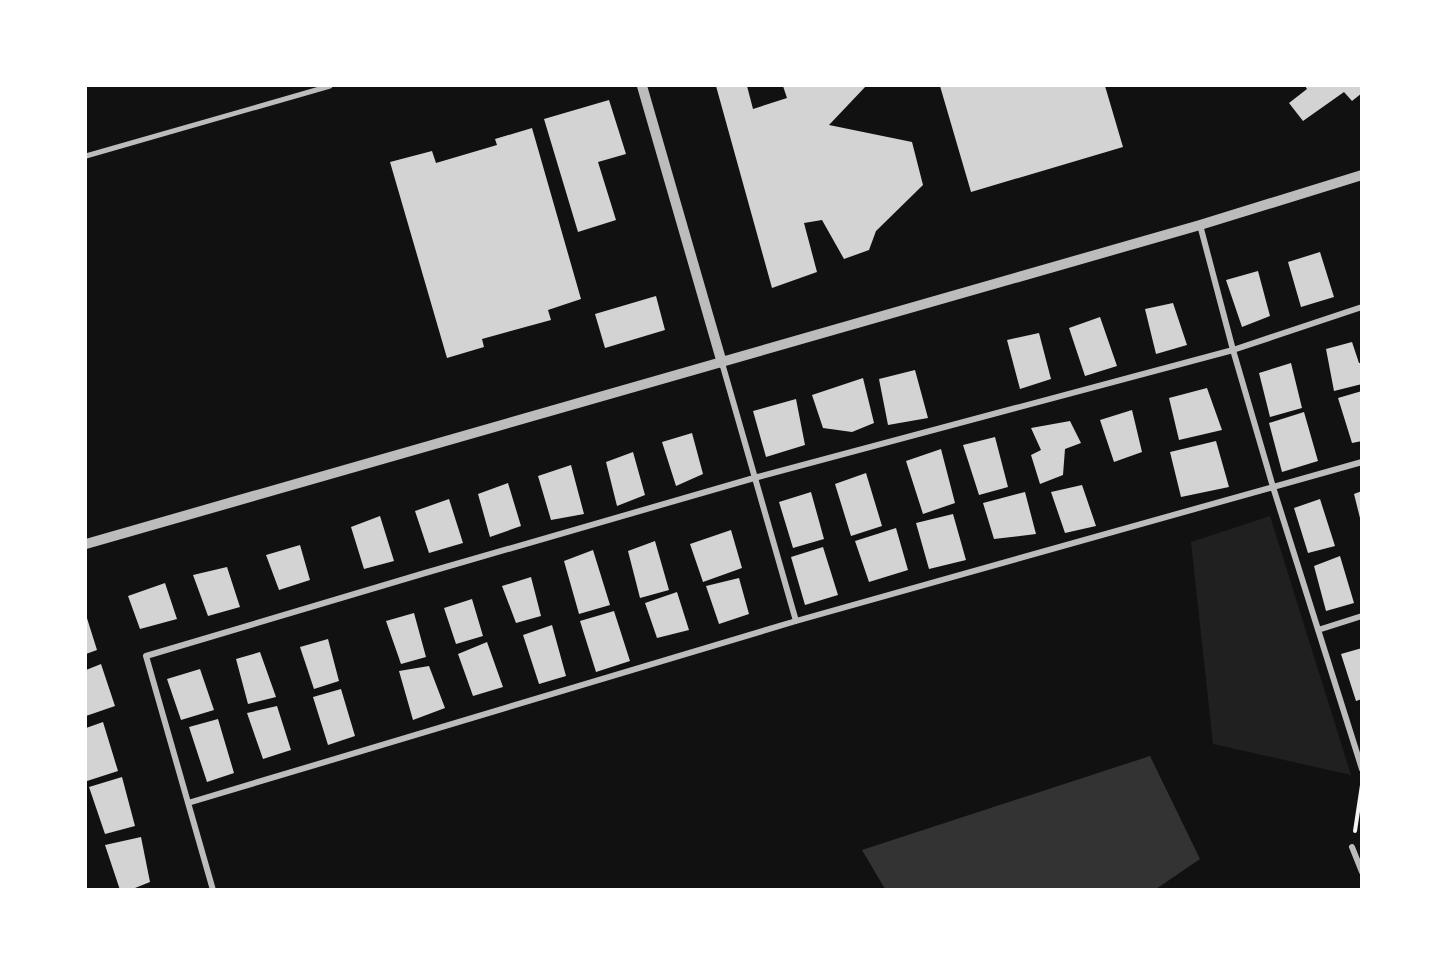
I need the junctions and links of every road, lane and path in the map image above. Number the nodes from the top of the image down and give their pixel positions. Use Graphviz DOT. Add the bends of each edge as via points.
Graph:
graph roads {
  1 [pos="330,86"];
  2 [pos="642,86"];
  3 [pos="86,156"];
  4 [pos="1362,175"];
  5 [pos="1200,225"];
  6 [pos="1362,307"];
  7 [pos="1233,350"];
  8 [pos="722,363"];
  9 [pos="1362,462"];
  10 [pos="754,478"];
  11 [pos="1273,487"];
  12 [pos="86,544"];
  13 [pos="1362,616"];
  14 [pos="796,621"];
  15 [pos="1318,630"];
  16 [pos="1362,769"];
  17 [pos="1362,786"];
  18 [pos="188,803"];
  19 [pos="1352,847"];
  20 [pos="1362,872"];
  21 [pos="213,890"];
  1 -- 3 [label="street"];
  2 -- 8 [label="street"];
  4 -- 5 [label="street"];
  5 -- 7 [label="street"];
  5 -- 8 [label="street"];
  6 -- 7 [label="street"];
  7 -- 10 [label="street"];
  7 -- 11 [label="street"];
  8 -- 10 [label="street"];
  8 -- 12 [label="street"];
  9 -- 11 [label="street"];
  10 -- 14 [label="street"];
  10 -- 18 [label="street" via="146,656"];
  11 -- 14 [label="street"];
  11 -- 15 [label="street"];
  13 -- 15 [label="street"];
  14 -- 18 [label="street"];
  15 -- 16 [label="street"];
  17 -- 19 [label="path"];
  18 -- 21 [label="street"];
  19 -- 20 [label="street"];
}
